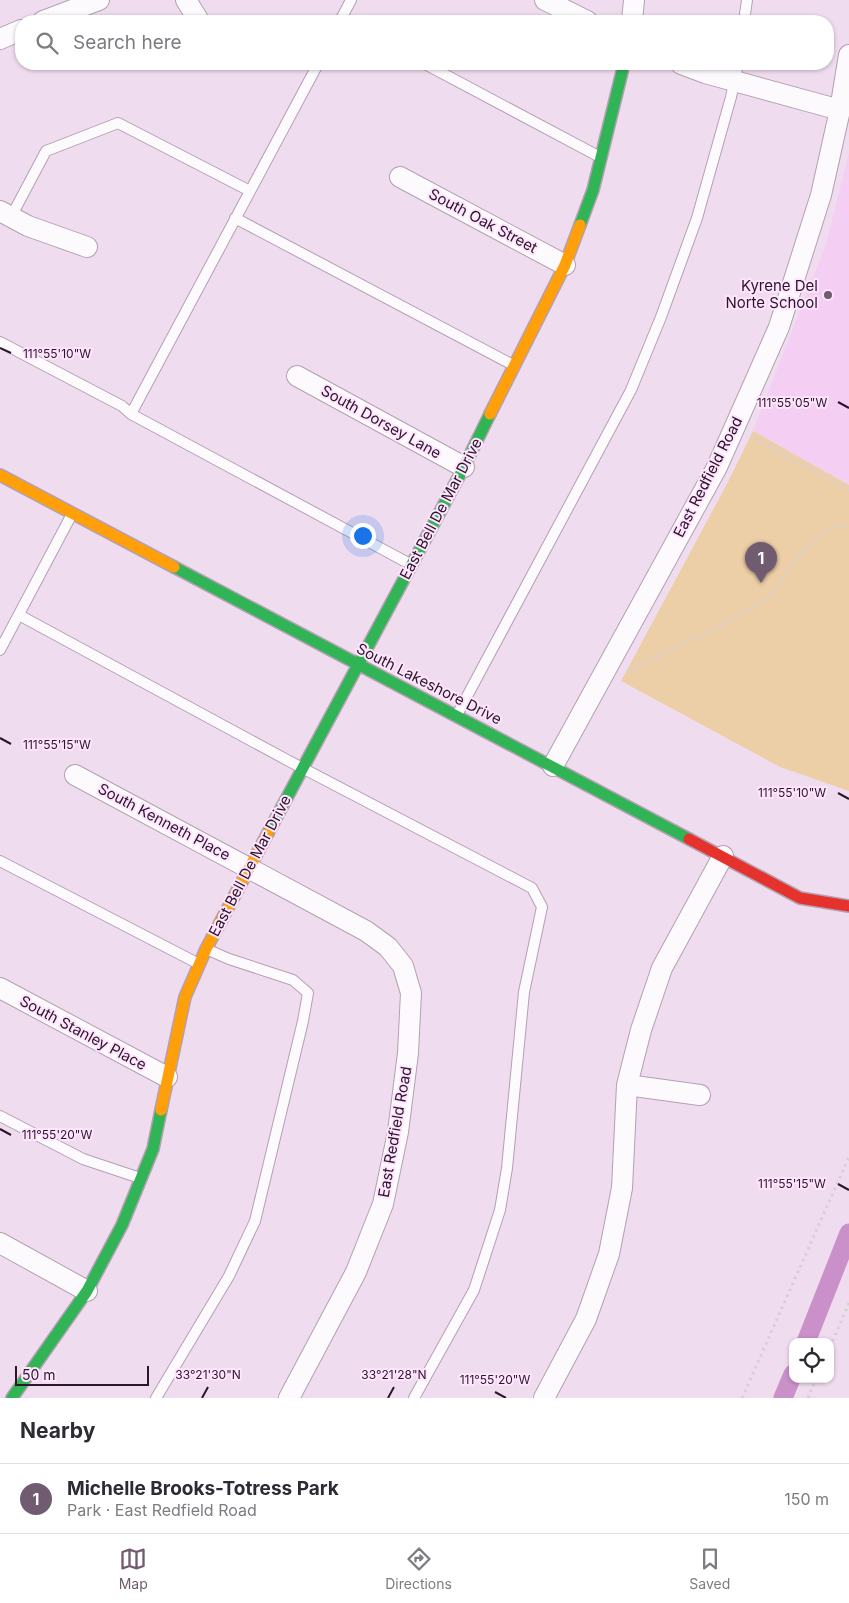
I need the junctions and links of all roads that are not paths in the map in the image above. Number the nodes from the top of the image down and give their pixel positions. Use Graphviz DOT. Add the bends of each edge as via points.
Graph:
graph roads {
  1 [pos="99,0"];
  2 [pos="186,0"];
  3 [pos="351,0"];
  4 [pos="546,0"];
  5 [pos="634,0"];
  6 [pos="747,0"];
  7 [pos="59,15"];
  8 [pos="195,15"];
  9 [pos="345,15"];
  10 [pos="575,15"];
  11 [pos="633,15"];
  12 [pos="745,15"];
  13 [pos="15,33"];
  14 [pos="0,39"];
  15 [pos="849,55"];
  16 [pos="315,70"];
  17 [pos="436,70"];
  18 [pos="623,70"];
  19 [pos="695,70"];
  20 [pos="736,73"];
  21 [pos="845,111"];
  22 [pos="601,157"];
  23 [pos="400,177"];
  24 [pos="250,192"];
  25 [pos="6,214"];
  26 [pos="235,218"];
  27 [pos="87,247"];
  28 [pos="565,265"];
  29 [pos="0,342"];
  30 [pos="515,366"];
  31 [pos="297,376"];
  32 [pos="131,414"];
  33 [pos="464,467"];
  34 [pos="0,475"];
  35 [pos="72,514"];
  36 [pos="412,565"];
  37 [pos="19,615"];
  38 [pos="0,650"];
  39 [pos="359,665"];
  40 [pos="457,716"];
  41 [pos="554,766"];
  42 [pos="303,768"];
  43 [pos="75,775"];
  44 [pos="723,856"];
  45 [pos="0,861"];
  46 [pos="249,867"];
  47 [pos="849,906"];
  48 [pos="206,949"];
  49 [pos="200,964"];
  50 [pos="403,966"];
  51 [pos="0,988"];
  52 [pos="167,1077"];
  53 [pos="627,1085"];
  54 [pos="700,1095"];
  55 [pos="0,1116"];
  56 [pos="141,1178"];
  57 [pos="0,1243"];
  58 [pos="87,1291"];
  59 [pos="12,1398"];
  60 [pos="156,1398"];
  61 [pos="289,1398"];
  62 [pos="414,1398"];
  63 [pos="544,1398"];
  1 -- 7 [label="street"];
  2 -- 8 [label="street"];
  3 -- 9 [label="lane"];
  4 -- 10 [label="street"];
  5 -- 11 [label="street"];
  6 -- 12 [label="lane"];
  13 -- 14 [label="street"];
  15 -- 21 [label="street, East Redfield Road"];
  16 -- 24 [label="lane"];
  17 -- 22 [label="lane"];
  18 -- 22 [label="street, East Bell De Mar Drive"];
  19 -- 20 [label="street" via="705,74"];
  20 -- 21 [label="street"];
  20 -- 40 [label="lane" via="697,218 631,390"];
  21 -- 41 [label="street, East Redfield Road" via="775,335 717,467"];
  22 -- 28 [label="street, East Bell De Mar Drive" via="593,190"];
  23 -- 28 [label="street, South Oak Street"];
  24 -- 25 [label="lane" via="118,123 46,151"];
  24 -- 26 [label="lane"];
  25 -- 27 [label="street" via="28,226"];
  26 -- 30 [label="lane"];
  26 -- 32 [label="lane"];
  28 -- 30 [label="street, East Bell De Mar Drive"];
  29 -- 32 [label="lane" via="122,406"];
  30 -- 33 [label="street, East Bell De Mar Drive"];
  31 -- 33 [label="street, South Dorsey Lane"];
  32 -- 36 [label="lane"];
  33 -- 36 [label="street, East Bell De Mar Drive"];
  34 -- 35 [label="street, South Lakeshore Drive"];
  35 -- 37 [label="lane"];
  35 -- 39 [label="street, South Lakeshore Drive"];
  36 -- 39 [label="street, East Bell De Mar Drive"];
  37 -- 38 [label="lane"];
  37 -- 42 [label="lane"];
  39 -- 40 [label="street, South Lakeshore Drive"];
  39 -- 42 [label="street, East Bell De Mar Drive"];
  40 -- 41 [label="street, South Lakeshore Drive"];
  41 -- 44 [label="street, South Lakeshore Drive"];
  42 -- 46 [label="street, East Bell De Mar Drive"];
  42 -- 62 [label="lane" via="532,888 542,907 524,992 500,1210 474,1290"];
  43 -- 46 [label="street, South Kenneth Place"];
  44 -- 47 [label="street, South Lakeshore Drive" via="800,898"];
  44 -- 53 [label="street" via="662,968"];
  45 -- 49 [label="lane"];
  46 -- 48 [label="street, East Bell De Mar Drive"];
  46 -- 50 [label="street, South Kenneth Place" via="366,931 388,947"];
  48 -- 49 [label="street, East Bell De Mar Drive"];
  48 -- 60 [label="lane" via="293,980 308,992 255,1220 229,1276"];
  49 -- 52 [label="street, East Bell De Mar Drive" via="185,997"];
  50 -- 61 [label="street, East Redfield Road" via="411,993 408,1053 398,1132 383,1204 356,1272"];
  51 -- 52 [label="street, South Stanley Place"];
  52 -- 56 [label="street, East Bell De Mar Drive" via="152,1149"];
  53 -- 54 [label="street"];
  53 -- 63 [label="street" via="622,1188 609,1254 586,1319"];
  55 -- 56 [label="lane" via="83,1159"];
  56 -- 58 [label="street, East Bell De Mar Drive" via="122,1225"];
  57 -- 58 [label="street"];
  58 -- 59 [label="street, East Bell De Mar Drive"];
}
